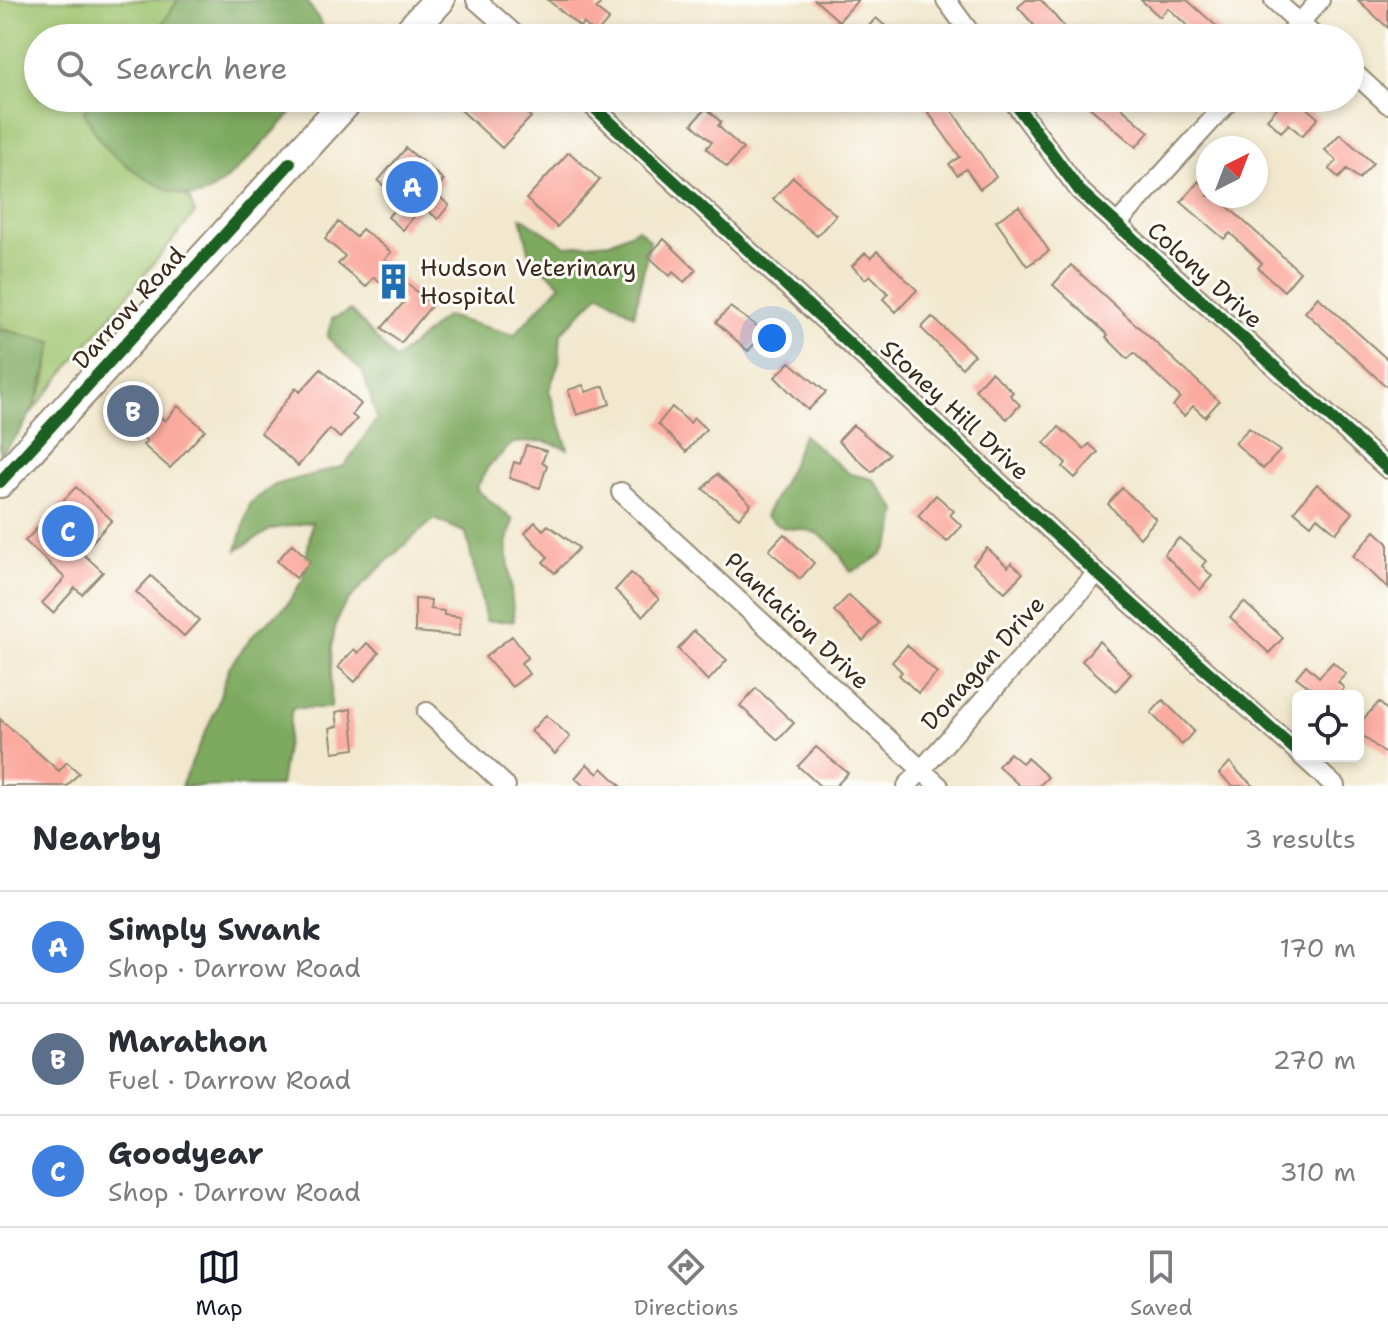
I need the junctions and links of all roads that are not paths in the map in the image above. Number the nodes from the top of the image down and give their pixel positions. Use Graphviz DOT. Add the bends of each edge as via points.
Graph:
graph roads {
  1 [pos="439,0"];
  2 [pos="476,0"];
  3 [pos="946,0"];
  4 [pos="1274,0"];
  5 [pos="1320,0"];
  6 [pos="1300,23"];
  7 [pos="417,24"];
  8 [pos="503,24"];
  9 [pos="964,24"];
  10 [pos="1364,82"];
  11 [pos="1388,104"];
  12 [pos="337,112"];
  13 [pos="599,112"];
  14 [pos="1021,112"];
  15 [pos="1219,112"];
  16 [pos="1117,224"];
  17 [pos="1388,469"];
  18 [pos="0,482"];
  19 [pos="621,492"];
  20 [pos="1097,573"];
  21 [pos="427,712"];
  22 [pos="1292,747"];
  23 [pos="1309,762"];
  24 [pos="921,769"];
  25 [pos="506,786"];
  26 [pos="907,786"];
  27 [pos="939,786"];
  28 [pos="1335,786"];
  1 -- 7 [label="main road"];
  2 -- 8 [label="street"];
  3 -- 9 [label="street"];
  4 -- 6 [label="street"];
  5 -- 6 [label="street"];
  10 -- 11 [label="street"];
  12 -- 18 [label="main road, Darrow Road"];
  13 -- 20 [label="street, Stoney Hill Drive"];
  14 -- 16 [label="street, Colony Drive" via="1062,171"];
  15 -- 16 [label="street"];
  16 -- 17 [label="street, Colony Drive"];
  19 -- 24 [label="street, Plantation Drive"];
  20 -- 22 [label="street, Stoney Hill Drive"];
  20 -- 24 [label="street, Donagan Drive"];
  21 -- 25 [label="street"];
  23 -- 28 [label="street, Stoney Hill Drive"];
  24 -- 26 [label="street, Donagan Drive"];
  24 -- 27 [label="street, Plantation Drive"];
}
